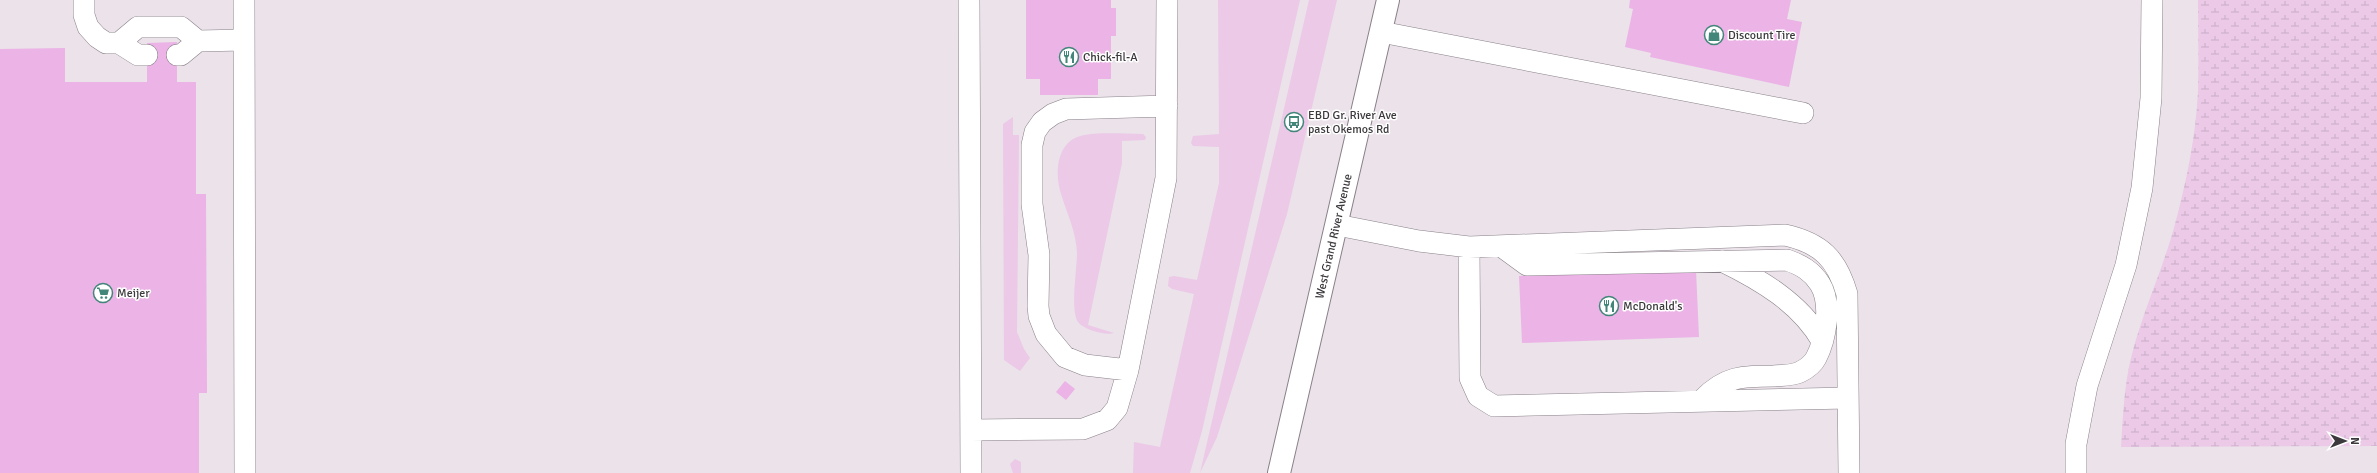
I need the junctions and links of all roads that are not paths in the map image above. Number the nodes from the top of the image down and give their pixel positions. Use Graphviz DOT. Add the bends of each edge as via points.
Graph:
graph roads {
  1 [pos="84,0"];
  2 [pos="244,0"];
  3 [pos="969,0"];
  4 [pos="1167,0"];
  5 [pos="1388,0"];
  6 [pos="2152,0"];
  7 [pos="1381,32"];
  8 [pos="244,40"];
  9 [pos="198,41"];
  10 [pos="119,42"];
  11 [pos="147,55"];
  12 [pos="177,55"];
  13 [pos="1167,106"];
  14 [pos="1803,113"];
  15 [pos="1337,225"];
  16 [pos="1501,246"];
  17 [pos="1469,247"];
  18 [pos="1721,260"];
  19 [pos="1822,341"];
  20 [pos="1128,370"];
  21 [pos="1848,398"];
  22 [pos="1702,400"];
  23 [pos="971,430"];
  24 [pos="245,473"];
  25 [pos="971,473"];
  26 [pos="1279,473"];
  27 [pos="1849,473"];
  28 [pos="2076,473"];
  1 -- 10 [label="lane" via="84,15 88,27 106,42"];
  2 -- 8 [label="lane"];
  3 -- 23 [label="lane"];
  4 -- 13 [label="lane"];
  5 -- 7 [label="main road, West Grand River Avenue"];
  6 -- 28 [label="lane" via="2151,98 2142,188 2126,265 2087,386 2076,444"];
  7 -- 14 [label="lane"];
  7 -- 15 [label="main road, West Grand River Avenue"];
  8 -- 9 [label="lane"];
  8 -- 24 [label="lane"];
  9 -- 10 [label="lane" via="181,27 138,27"];
  9 -- 12 [label="lane" via="181,55"];
  10 -- 11 [label="lane" via="138,55"];
  13 -- 20 [label="lane" via="1166,178"];
  13 -- 20 [label="lane" via="1066,109 1042,122 1035,132 1032,145 1032,204 1039,255 1038,306 1042,325 1055,347 1066,357 1085,365"];
  15 -- 17 [label="lane" via="1419,241"];
  15 -- 26 [label="main road, West Grand River Avenue"];
  16 -- 17 [label="lane"];
  16 -- 18 [label="lane" via="1527,265"];
  16 -- 21 [label="lane" via="1785,235 1812,244 1835,263 1843,278 1847,294"];
  17 -- 22 [label="lane" via="1470,378 1478,396 1486,402 1503,407"];
  18 -- 19 [label="lane" via="1764,284 1796,307 1814,327"];
  18 -- 19 [label="lane" via="1787,260 1801,265 1812,273 1826,298"];
  19 -- 22 [label="lane" via="1816,359 1800,372 1736,378 1723,382"];
  20 -- 23 [label="lane" via="1117,408 1108,420 1096,426 1083,429"];
  21 -- 22 [label="lane"];
  21 -- 27 [label="lane"];
  23 -- 25 [label="lane"];
}
